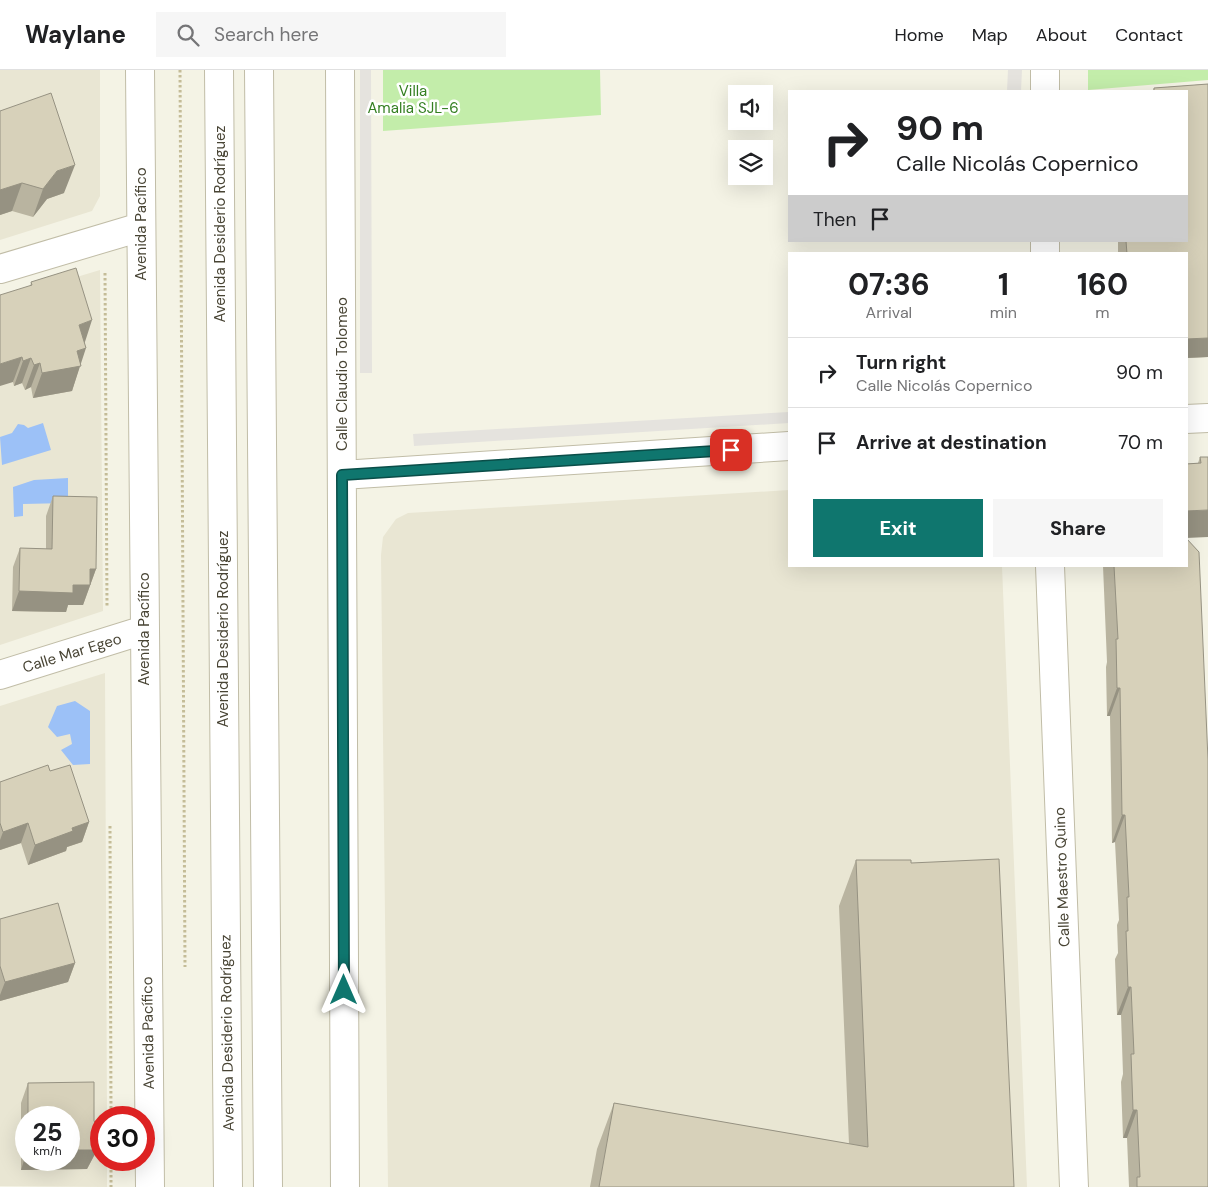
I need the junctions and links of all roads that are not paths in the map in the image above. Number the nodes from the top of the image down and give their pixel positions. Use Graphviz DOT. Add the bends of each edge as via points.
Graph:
graph roads {
  1 [pos="140,70"];
  2 [pos="219,70"];
  3 [pos="259,70"];
  4 [pos="340,70"];
  5 [pos="1045,70"];
  6 [pos="1045,90"];
  7 [pos="141,227"];
  8 [pos="0,269"];
  9 [pos="1208,418"];
  10 [pos="1188,420"];
  11 [pos="788,446"];
  12 [pos="342,475"];
  13 [pos="1050,567"];
  14 [pos="144,630"];
  15 [pos="0,675"];
  16 [pos="150,1187"];
  17 [pos="228,1187"];
  18 [pos="268,1187"];
  19 [pos="345,1187"];
  20 [pos="1074,1187"];
  1 -- 7 [label="street, Avenida Pacífico"];
  2 -- 17 [label="street, Avenida Desiderio Rodríguez"];
  3 -- 18 [label="street"];
  4 -- 12 [label="street, Calle Claudio Tolomeo"];
  5 -- 6 [label="street"];
  7 -- 8 [label="street"];
  7 -- 14 [label="street, Avenida Pacífico"];
  9 -- 10 [label="street"];
  11 -- 12 [label="street"];
  12 -- 19 [label="street, Calle Claudio Tolomeo"];
  13 -- 20 [label="street, Calle Maestro Quino"];
  14 -- 15 [label="street, Calle Mar Egeo"];
  14 -- 16 [label="street, Avenida Pacífico"];
}
